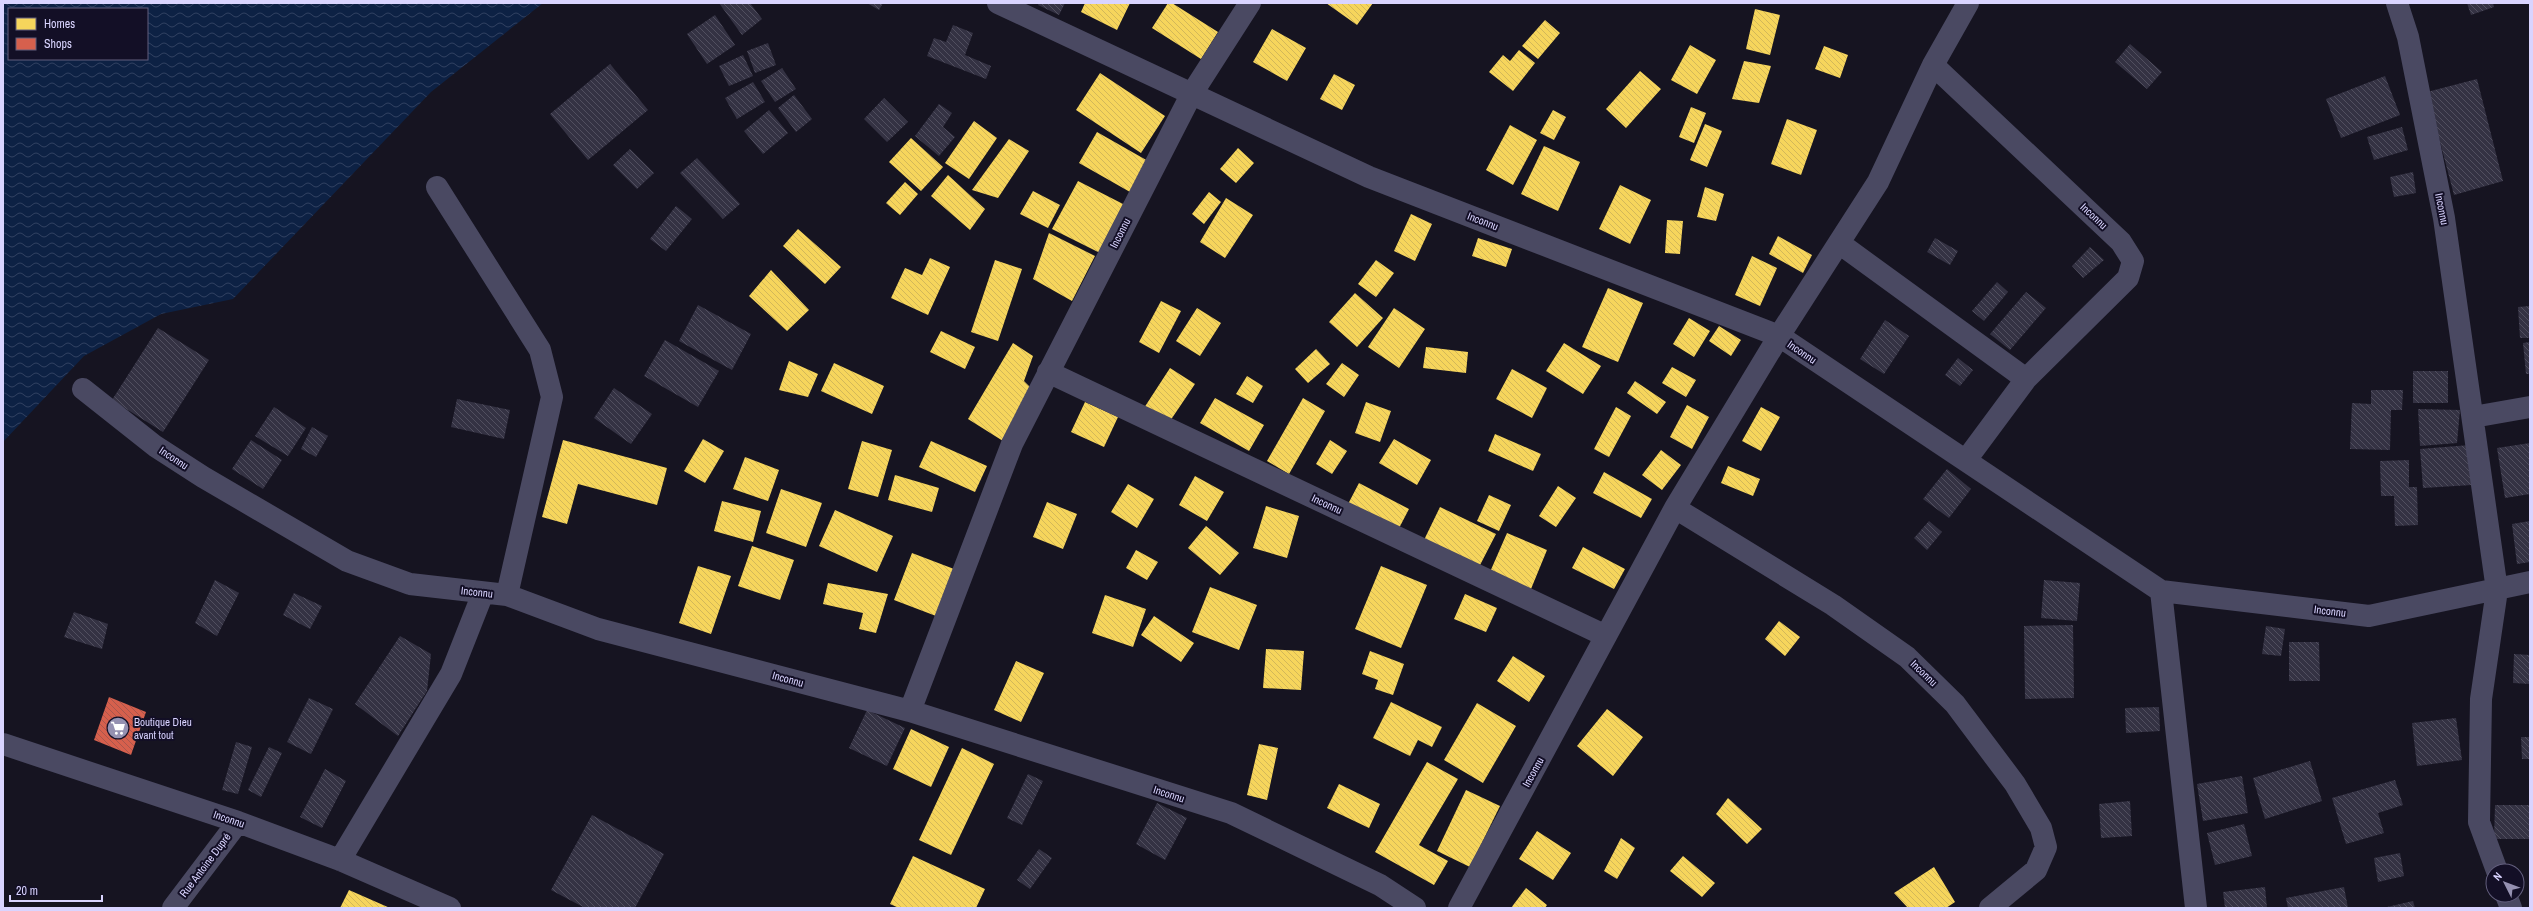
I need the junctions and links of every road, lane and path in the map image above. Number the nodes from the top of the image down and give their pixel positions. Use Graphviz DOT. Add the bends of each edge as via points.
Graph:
graph roads {
  1 [pos="998,3"];
  2 [pos="1250,3"];
  3 [pos="1968,3"];
  4 [pos="2396,3"];
  5 [pos="1933,65"];
  6 [pos="1191,95"];
  7 [pos="437,187"];
  8 [pos="1839,243"];
  9 [pos="1779,336"];
  10 [pos="1048,372"];
  11 [pos="2026,379"];
  12 [pos="83,390"];
  13 [pos="2530,407"];
  14 [pos="2473,417"];
  15 [pos="1966,460"];
  16 [pos="1674,508"];
  17 [pos="2530,582"];
  18 [pos="2497,590"];
  19 [pos="2161,591"];
  20 [pos="483,593"];
  21 [pos="507,595"];
  22 [pos="1606,636"];
  23 [pos="910,711"];
  24 [pos="3,744"];
  25 [pos="238,822"];
  26 [pos="340,860"];
  27 [pos="2494,863"];
  28 [pos="173,908"];
  29 [pos="450,908"];
  30 [pos="1415,908"];
  31 [pos="1458,908"];
  32 [pos="1990,908"];
  33 [pos="2196,908"];
  1 -- 6 [label="street, Inconnu"];
  2 -- 6 [label="street, Inconnu"];
  3 -- 5 [label="street, Inconnu"];
  4 -- 14 [label="street, Inconnu" via="2408,37 2444,218"];
  5 -- 8 [label="street, Inconnu" via="1878,182"];
  5 -- 11 [label="street, Inconnu" via="2121,242 2133,261 2128,278"];
  6 -- 9 [label="street, Inconnu" via="1369,177"];
  6 -- 10 [label="street, Inconnu"];
  7 -- 21 [label="street" via="540,350 552,397"];
  8 -- 9 [label="street, Inconnu"];
  8 -- 11 [label="street"];
  9 -- 15 [label="street, Inconnu"];
  9 -- 16 [label="street, Inconnu"];
  10 -- 22 [label="street, Inconnu"];
  10 -- 23 [label="street, Inconnu" via="1012,444"];
  11 -- 15 [label="street, Inconnu"];
  12 -- 20 [label="street, Inconnu" via="155,446 347,561 410,584"];
  13 -- 14 [label="street"];
  14 -- 18 [label="street, Inconnu"];
  15 -- 19 [label="street, Inconnu"];
  16 -- 22 [label="street, Inconnu"];
  16 -- 32 [label="street, Inconnu" via="1833,604 1907,657 1955,704 2015,784 2041,828 2046,847 2036,870"];
  17 -- 18 [label="street, Inconnu"];
  18 -- 19 [label="street, Inconnu" via="2369,616"];
  18 -- 27 [label="street, Inconnu" via="2481,699 2479,822"];
  19 -- 33 [label="street"];
  20 -- 21 [label="street, Inconnu"];
  20 -- 26 [label="street" via="451,674"];
  21 -- 23 [label="street, Inconnu" via="598,628"];
  22 -- 31 [label="street, Inconnu"];
  23 -- 30 [label="street, Inconnu" via="1231,813 1380,885"];
  24 -- 25 [label="street, Inconnu"];
  25 -- 26 [label="street, Inconnu"];
  25 -- 28 [label="street, Rue Antoine Dupré"];
  26 -- 29 [label="street, Inconnu"];
}
